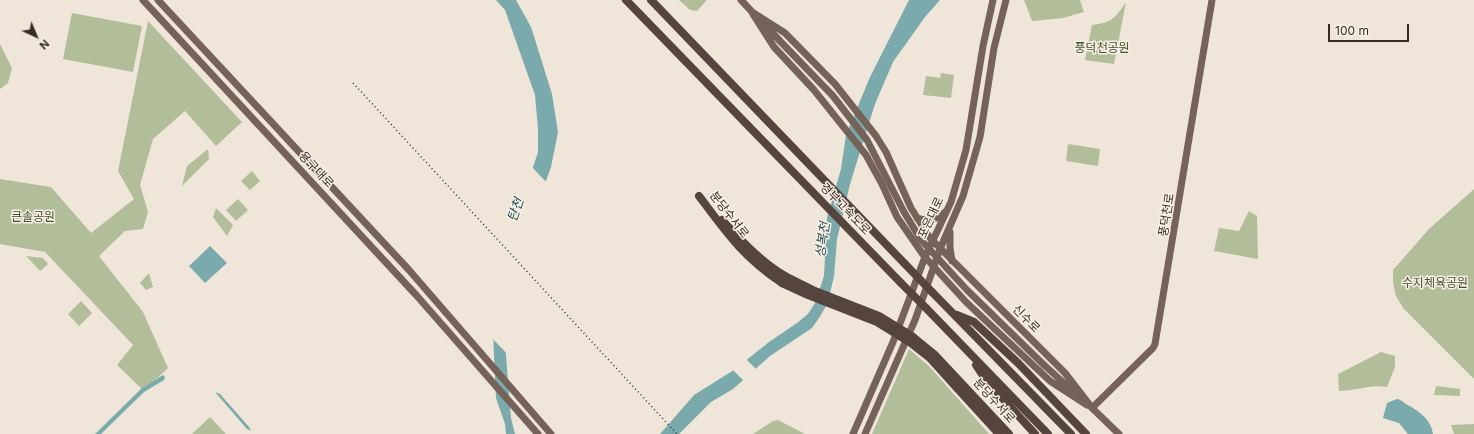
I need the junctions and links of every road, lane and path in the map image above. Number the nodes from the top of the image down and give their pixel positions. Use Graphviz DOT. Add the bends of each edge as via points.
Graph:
graph roads {
  1 [pos="143,0"];
  2 [pos="158,0"];
  3 [pos="626,0"];
  4 [pos="651,0"];
  5 [pos="741,0"];
  6 [pos="993,0"];
  7 [pos="1006,0"];
  8 [pos="1212,0"];
  9 [pos="752,12"];
  10 [pos="948,209"];
  11 [pos="917,218"];
  12 [pos="938,229"];
  13 [pos="949,231"];
  14 [pos="933,240"];
  15 [pos="940,249"];
  16 [pos="925,257"];
  17 [pos="954,263"];
  18 [pos="934,268"];
  19 [pos="941,276"];
  20 [pos="784,280"];
  21 [pos="953,313"];
  22 [pos="968,352"];
  23 [pos="960,386"];
  24 [pos="1092,408"];
  25 [pos="538,434"];
  26 [pos="551,434"];
  27 [pos="853,434"];
  28 [pos="865,434"];
  29 [pos="999,434"];
  30 [pos="1009,434"];
  31 [pos="1035,434"];
  32 [pos="1048,434"];
  33 [pos="1071,434"];
  34 [pos="1086,434"];
  35 [pos="1119,434"];
  1 -- 25 [label="main road, 용구대로" via="359,232"];
  2 -- 26 [label="main road, 용구대로" via="409,270"];
  3 -- 22 [label="highway, 경부고속도로, bridge"];
  4 -- 21 [label="highway, 경부고속도로, bridge"];
  5 -- 9 [label="main road"];
  6 -- 10 [label="main road, 포은대로" via="966,150"];
  7 -- 13 [label="main road, 포은대로" via="994,48 980,137 963,196"];
  8 -- 24 [label="main road, 풍덕천로" via="1155,344"];
  9 -- 11 [label="main road, 신수로" via="785,34 835,84 886,152"];
  9 -- 16 [label="main road, 신수로" via="774,47 814,90 866,155 897,217"];
  9 -- 24 [label="main road, bridge" via="832,96 867,140 921,240 967,290"];
  10 -- 11 [label="main road" via="935,219"];
  10 -- 12 [label="main road, 포은대로"];
  11 -- 14 [label="main road, 신수로"];
  12 -- 13 [label="main road"];
  12 -- 14 [label="main road, 포은대로"];
  13 -- 15 [label="main road, 포은대로"];
  13 -- 17 [label="main road"];
  14 -- 15 [label="main road, 신수로"];
  14 -- 16 [label="main road, 포은대로"];
  15 -- 17 [label="main road, 신수로"];
  15 -- 18 [label="main road, 포은대로"];
  16 -- 18 [label="main road, 신수로"];
  16 -- 27 [label="main road, 포은대로" via="893,342"];
  17 -- 19 [label="main road" via="942,261 939,266"];
  17 -- 24 [label="main road, 신수로" via="1065,373"];
  18 -- 19 [label="main road, 신수로"];
  18 -- 28 [label="main road, 포은대로" via="915,320"];
  19 -- 24 [label="main road, 신수로" via="1050,381"];
  20 -- 20 [label="highway, 분당수서로" via="752,252 699,196 750,260"];
  20 -- 23 [label="highway, 분당수서로, bridge" via="879,316 899,327 934,354"];
  21 -- 33 [label="highway, 경부고속도로"];
  21 -- 34 [label="highway" via="974,322 1018,363"];
  22 -- 31 [label="highway" via="986,380"];
  22 -- 32 [label="highway, 경부고속도로"];
  23 -- 29 [label="highway, 분당수서로"];
  23 -- 30 [label="highway, 분당수서로"];
  24 -- 35 [label="main road, 신수로"];
}
